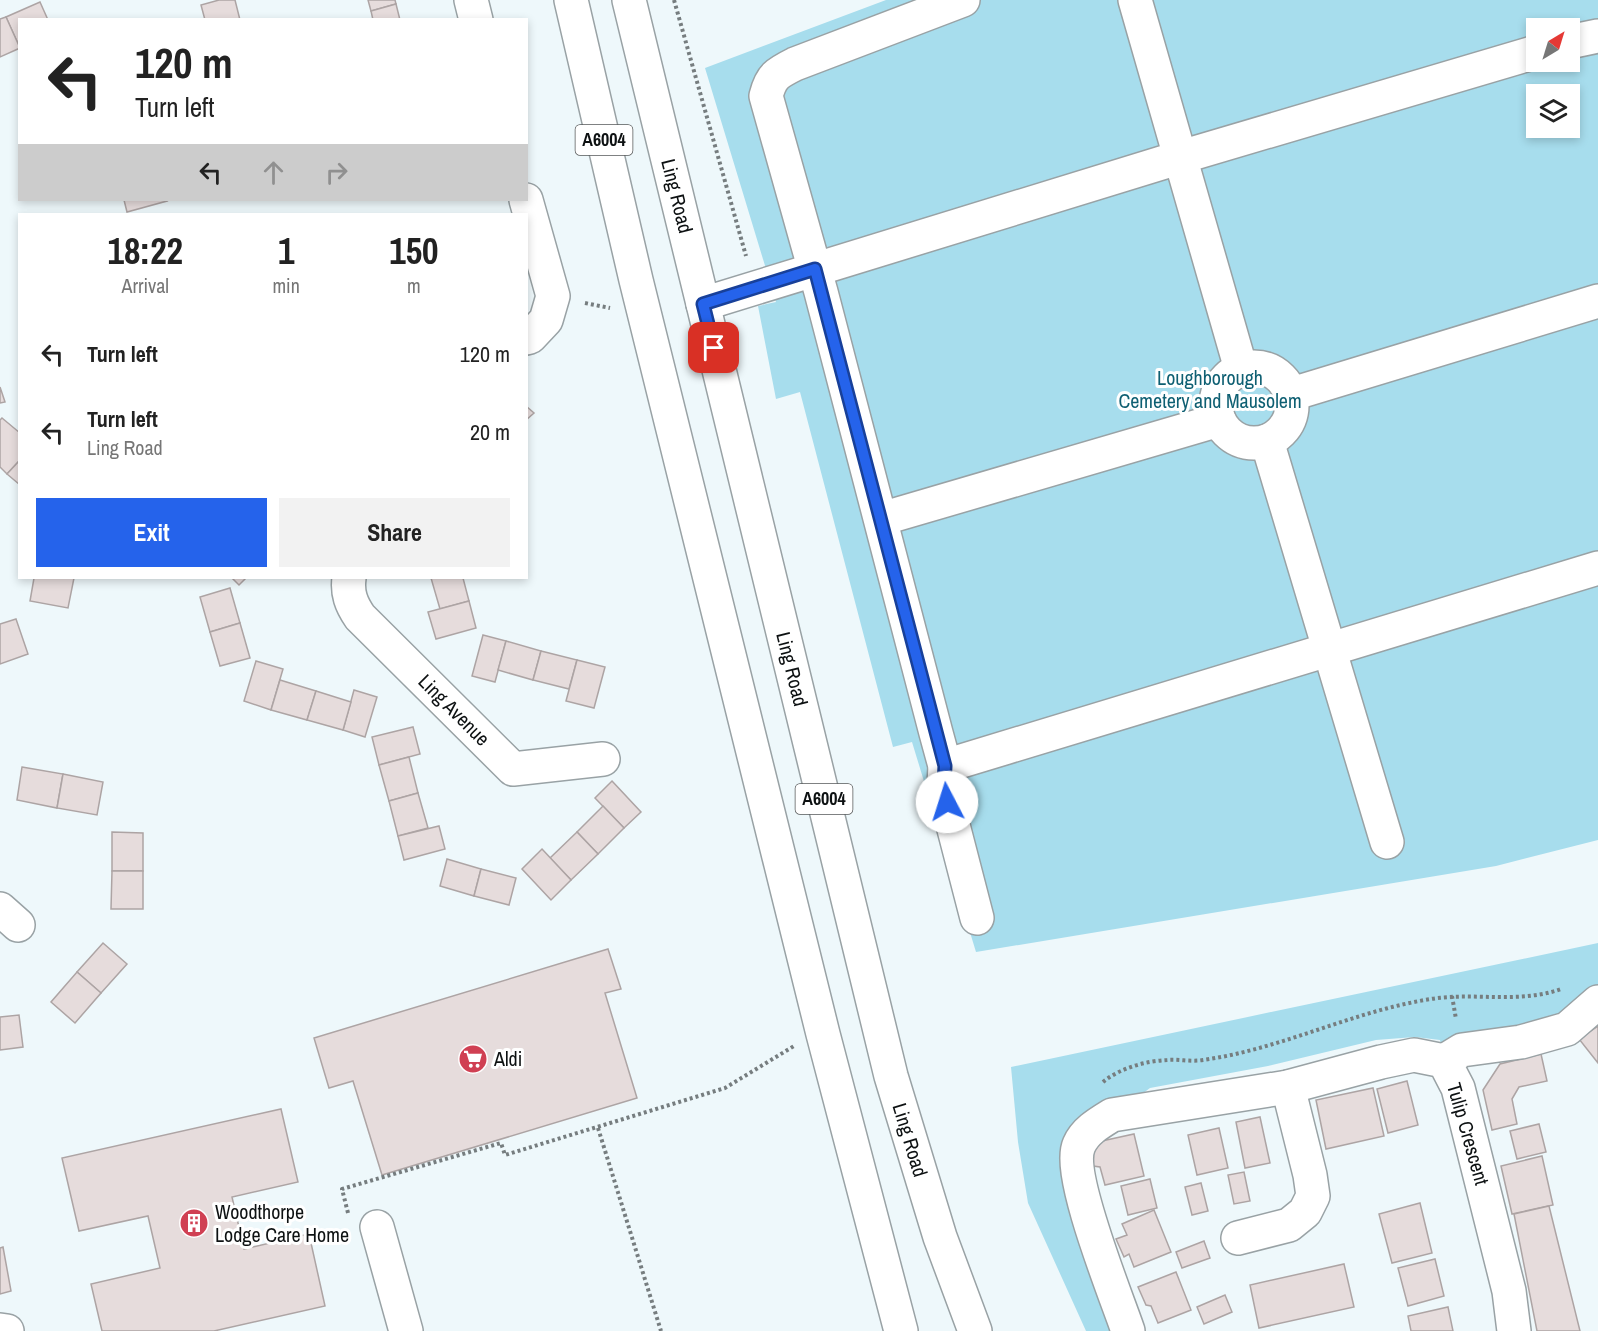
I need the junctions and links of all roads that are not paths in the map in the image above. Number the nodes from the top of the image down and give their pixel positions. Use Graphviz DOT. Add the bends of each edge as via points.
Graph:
graph roads {
  1 [pos="471,0"];
  2 [pos="571,0"];
  3 [pos="629,0"];
  4 [pos="963,0"];
  5 [pos="1136,0"];
  6 [pos="476,18"];
  7 [pos="1598,36"];
  8 [pos="1580,40"];
  9 [pos="1526,55"];
  10 [pos="1181,157"];
  11 [pos="526,201"];
  12 [pos="815,269"];
  13 [pos="1598,301"];
  14 [pos="703,304"];
  15 [pos="528,338"];
  16 [pos="1240,369"];
  17 [pos="1292,394"];
  18 [pos="1219,420"];
  19 [pos="1267,441"];
  20 [pos="881,519"];
  21 [pos="1598,568"];
  22 [pos="349,579"];
  23 [pos="1329,650"];
  24 [pos="603,759"];
  25 [pos="945,766"];
  26 [pos="1387,842"];
  27 [pos="977,918"];
  28 [pos="1598,1002"];
  29 [pos="1444,1061"];
  30 [pos="1288,1087"];
  31 [pos="364,1224"];
  32 [pos="1238,1238"];
  33 [pos="0,1330"];
  34 [pos="7,1331"];
  35 [pos="406,1331"];
  36 [pos="901,1331"];
  37 [pos="975,1331"];
  38 [pos="1128,1331"];
  39 [pos="1514,1331"];
  1 -- 6 [label="main road"];
  2 -- 36 [label="main road, A6004" via="651,337"];
  3 -- 14 [label="main road, Ling Road / A6004"];
  4 -- 12 [label="main road" via="795,64 777,73 769,83 766,96"];
  5 -- 10 [label="main road"];
  7 -- 8 [label="main road"];
  9 -- 10 [label="main road"];
  10 -- 12 [label="main road"];
  10 -- 16 [label="main road"];
  11 -- 15 [label="main road" via="553,296 546,320"];
  12 -- 14 [label="main road"];
  12 -- 20 [label="main road"];
  13 -- 17 [label="main road"];
  14 -- 37 [label="main road, Ling Road / A6004" via="891,1076 940,1237"];
  16 -- 17 [label="main road" via="1265,368 1285,382"];
  16 -- 18 [label="main road" via="1222,384 1217,396"];
  17 -- 19 [label="main road" via="1290,418 1284,429"];
  18 -- 19 [label="main road" via="1236,439 1249,443"];
  18 -- 20 [label="main road"];
  19 -- 23 [label="main road"];
  20 -- 25 [label="main road"];
  21 -- 23 [label="main road"];
  22 -- 24 [label="main road, Ling Avenue" via="352,604 360,617 513,769"];
  23 -- 25 [label="main road"];
  23 -- 26 [label="main road"];
  25 -- 27 [label="main road" via="947,802"];
  28 -- 29 [label="main road" via="1567,1029 1521,1042 1462,1050"];
  29 -- 30 [label="main road, Tulip Crescent" via="1414,1055"];
  29 -- 39 [label="main road, Tulip Crescent" via="1458,1088 1509,1291"];
  30 -- 32 [label="main road" via="1313,1196 1305,1212 1289,1225"];
  30 -- 38 [label="main road, Tulip Crescent" via="1113,1115 1085,1136 1078,1147 1077,1168"];
  31 -- 35 [label="main road"];
  33 -- 34 [label="main road"];
}
